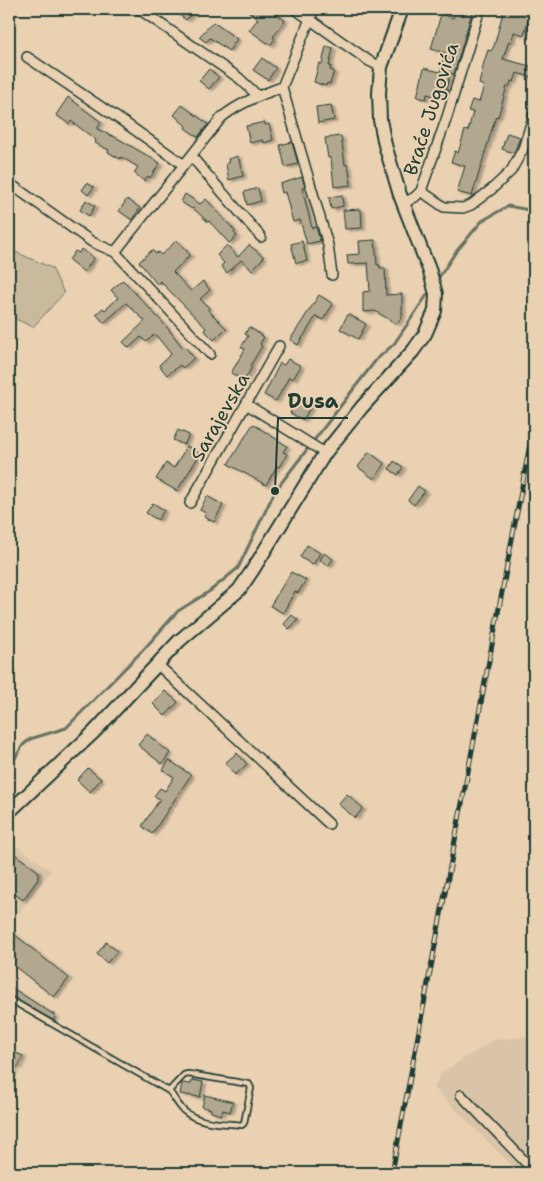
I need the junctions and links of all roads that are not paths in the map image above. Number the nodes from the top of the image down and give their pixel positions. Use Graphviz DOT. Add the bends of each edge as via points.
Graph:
graph roads {
  1 [pos="139,9"];
  2 [pos="295,9"];
  3 [pos="314,9"];
  4 [pos="402,9"];
  5 [pos="480,9"];
  6 [pos="310,20"];
  7 [pos="27,58"];
  8 [pos="381,67"];
  9 [pos="282,87"];
  10 [pos="258,96"];
  11 [pos="534,114"];
  12 [pos="191,156"];
  13 [pos="184,165"];
  14 [pos="9,184"];
  15 [pos="420,191"];
  16 [pos="404,203"];
  17 [pos="261,237"];
  18 [pos="115,252"];
  19 [pos="332,275"];
  20 [pos="279,346"];
  21 [pos="210,354"];
  22 [pos="246,404"];
  23 [pos="321,451"];
  24 [pos="190,503"];
  25 [pos="157,664"];
  26 [pos="9,812"];
  27 [pos="329,824"];
  28 [pos="9,1000"];
  29 [pos="169,1091"];
  30 [pos="460,1095"];
  31 [pos="534,1171"];
  1 -- 10 [label="street" via="238,78"];
  2 -- 6 [label="street"];
  3 -- 6 [label="street"];
  4 -- 8 [label="main road"];
  5 -- 15 [label="street, Braće Jugovića"];
  6 -- 8 [label="street"];
  6 -- 9 [label="street"];
  7 -- 13 [label="street"];
  8 -- 16 [label="main road" via="380,120"];
  9 -- 10 [label="street"];
  9 -- 19 [label="street" via="328,245"];
  10 -- 12 [label="street" via="235,106 222,117"];
  11 -- 15 [label="street, Braće Jugovića" via="524,149 511,171 471,205 444,207"];
  12 -- 13 [label="street"];
  12 -- 17 [label="street"];
  13 -- 18 [label="street"];
  14 -- 18 [label="street" via="92,242"];
  15 -- 16 [label="street, Braće Jugovića"];
  16 -- 23 [label="main road" via="430,272 436,294 435,311 413,351"];
  18 -- 21 [label="street"];
  20 -- 22 [label="street, Sarajevska"];
  22 -- 23 [label="street"];
  22 -- 24 [label="street, Sarajevska"];
  23 -- 25 [label="main road" via="239,590"];
  25 -- 26 [label="main road" via="94,732"];
  25 -- 27 [label="street"];
  28 -- 29 [label="lane"];
  29 -- 29 [label="lane" via="182,1110 193,1118 242,1125 251,1088 249,1084 188,1074"];
  30 -- 31 [label="street"];
}
